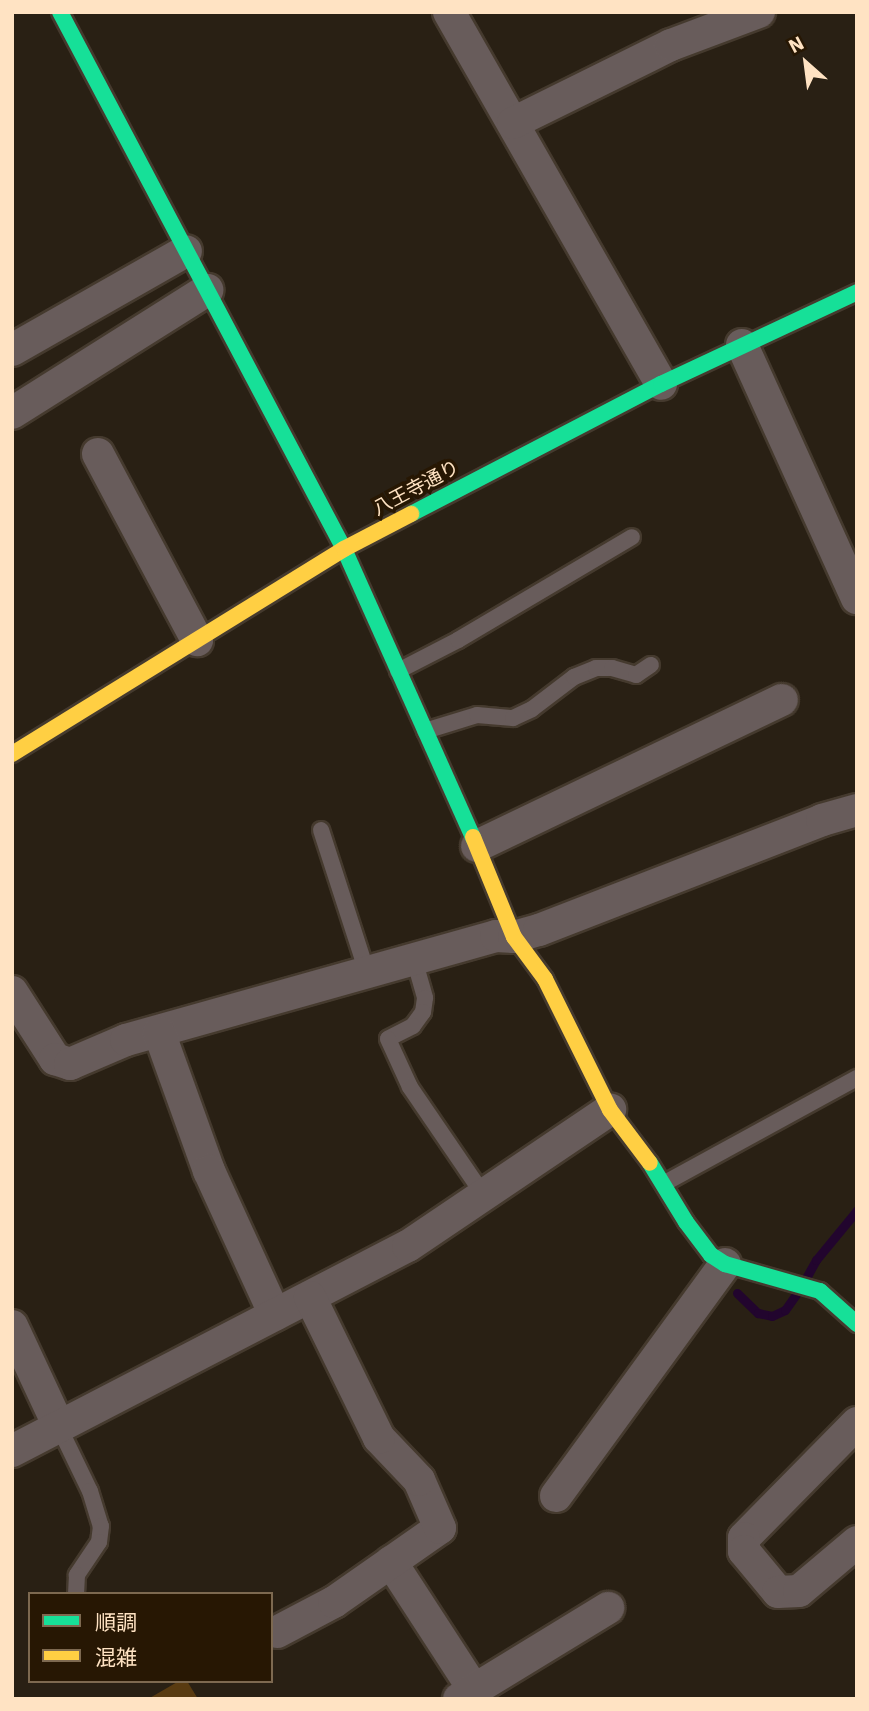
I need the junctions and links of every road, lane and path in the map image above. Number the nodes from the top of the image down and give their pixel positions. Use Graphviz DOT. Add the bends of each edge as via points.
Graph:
graph roads {
  1 [pos="60,12"];
  2 [pos="449,12"];
  3 [pos="759,12"];
  4 [pos="513,123"];
  5 [pos="186,251"];
  6 [pos="207,290"];
  7 [pos="857,292"];
  8 [pos="741,345"];
  9 [pos="12,350"];
  10 [pos="661,384"];
  11 [pos="12,413"];
  12 [pos="98,454"];
  13 [pos="632,537"];
  14 [pos="344,549"];
  15 [pos="857,598"];
  16 [pos="197,640"];
  17 [pos="651,665"];
  18 [pos="398,671"];
  19 [pos="782,701"];
  20 [pos="425,731"];
  21 [pos="12,754"];
  22 [pos="857,810"];
  23 [pos="321,830"];
  24 [pos="477,846"];
  25 [pos="514,937"];
  26 [pos="422,957"];
  27 [pos="367,972"];
  28 [pos="12,992"];
  29 [pos="159,1032"];
  30 [pos="857,1078"];
  31 [pos="610,1110"];
  32 [pos="665,1183"];
  33 [pos="483,1194"];
  34 [pos="725,1264"];
  35 [pos="310,1297"];
  36 [pos="275,1315"];
  37 [pos="855,1319"];
  38 [pos="12,1326"];
  39 [pos="59,1427"];
  40 [pos="854,1433"];
  41 [pos="12,1451"];
  42 [pos="555,1496"];
  43 [pos="857,1542"];
  44 [pos="391,1562"];
  45 [pos="76,1592"];
  46 [pos="608,1608"];
  47 [pos="276,1632"];
  48 [pos="467,1694"];
  1 -- 5 [label="street"];
  2 -- 4 [label="street"];
  3 -- 4 [label="street" via="671,45"];
  4 -- 10 [label="street"];
  5 -- 6 [label="street"];
  5 -- 9 [label="street"];
  6 -- 11 [label="street"];
  6 -- 14 [label="street"];
  7 -- 8 [label="street, 八王寺通り"];
  8 -- 10 [label="street, 八王寺通り"];
  8 -- 15 [label="street"];
  10 -- 14 [label="street, 八王寺通り"];
  12 -- 16 [label="street"];
  13 -- 18 [label="lane"];
  14 -- 16 [label="street, 八王寺通り"];
  14 -- 18 [label="street"];
  16 -- 21 [label="street, 八王寺通り"];
  17 -- 20 [label="lane" via="636,675 596,668 574,677 513,718 477,715"];
  18 -- 20 [label="street"];
  19 -- 24 [label="street"];
  20 -- 24 [label="street"];
  22 -- 25 [label="street"];
  23 -- 27 [label="lane"];
  24 -- 25 [label="street"];
  25 -- 26 [label="street" via="496,936"];
  25 -- 31 [label="street" via="545,979"];
  26 -- 27 [label="street"];
  26 -- 33 [label="lane" via="416,966 425,998 423,1012 413,1026 388,1039 410,1087"];
  27 -- 29 [label="street"];
  28 -- 29 [label="street" via="55,1059 70,1064 126,1040"];
  29 -- 36 [label="street" via="209,1171"];
  30 -- 32 [label="lane"];
  31 -- 32 [label="street"];
  31 -- 33 [label="street"];
  32 -- 34 [label="street" via="686,1222 711,1255"];
  33 -- 35 [label="street" via="408,1246"];
  34 -- 37 [label="street" via="820,1291"];
  34 -- 42 [label="street"];
  35 -- 36 [label="street"];
  35 -- 44 [label="street" via="379,1438 419,1480 440,1528"];
  36 -- 39 [label="street"];
  38 -- 39 [label="street"];
  39 -- 41 [label="street"];
  39 -- 45 [label="lane" via="102,1526 99,1542 77,1575"];
  40 -- 43 [label="street" via="744,1538 744,1552 778,1592 799,1591"];
  44 -- 47 [label="street" via="334,1602"];
  44 -- 48 [label="street"];
  46 -- 48 [label="street"];
}
